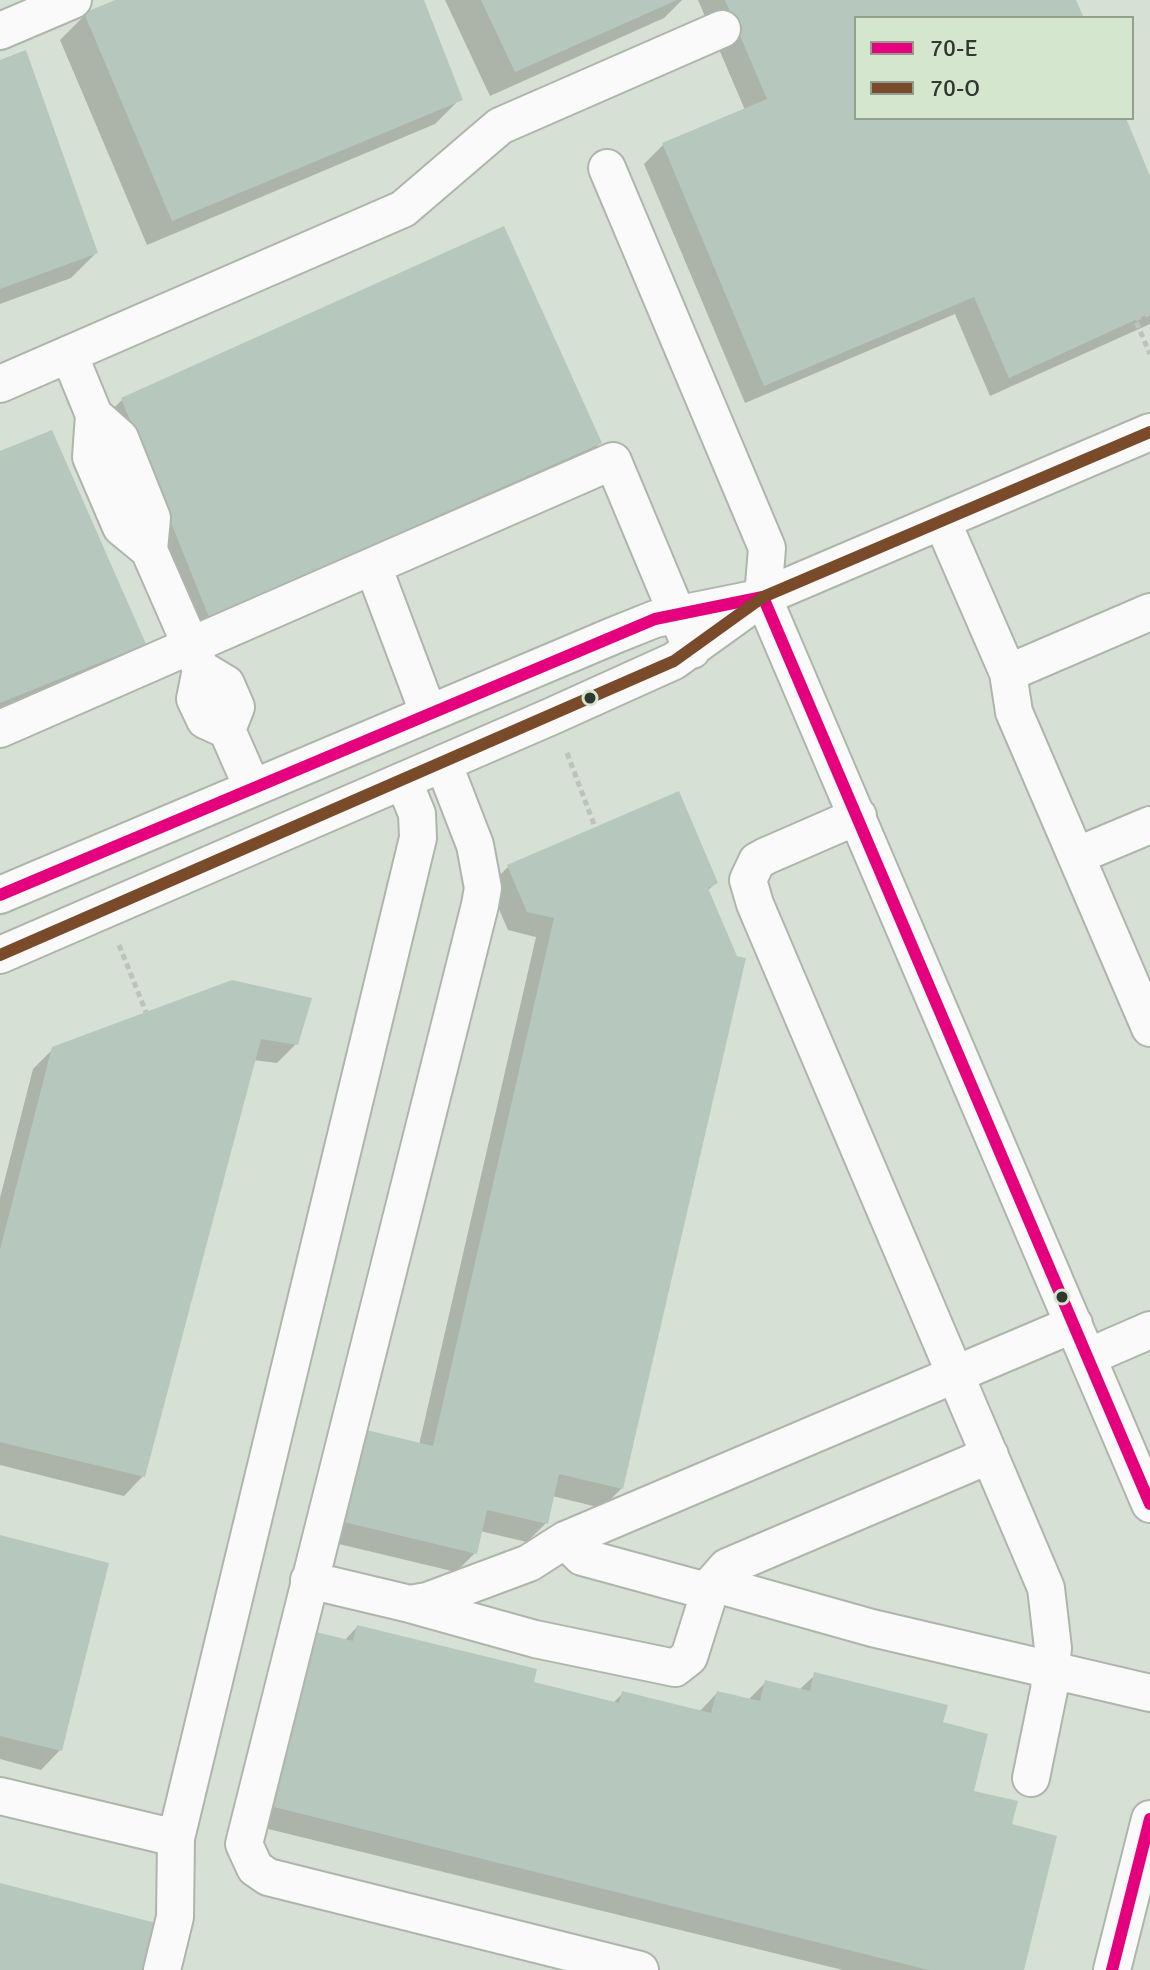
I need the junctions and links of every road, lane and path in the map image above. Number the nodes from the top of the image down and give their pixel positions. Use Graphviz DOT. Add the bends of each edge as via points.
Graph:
graph roads {
  1 [pos="52,4"];
  2 [pos="722,29"];
  3 [pos="0,31"];
  4 [pos="607,168"];
  5 [pos="1150,313"];
  6 [pos="69,354"];
  7 [pos="1150,354"];
  8 [pos="0,384"];
  9 [pos="1150,432"];
  10 [pos="942,521"];
  11 [pos="373,566"];
  12 [pos="763,597"];
  13 [pos="1150,612"];
  14 [pos="678,614"];
  15 [pos="692,650"];
  16 [pos="196,658"];
  17 [pos="1008,673"];
  18 [pos="428,712"];
  19 [pos="0,729"];
  20 [pos="567,753"];
  21 [pos="444,765"];
  22 [pos="404,782"];
  23 [pos="252,787"];
  24 [pos="858,816"];
  25 [pos="1150,825"];
  26 [pos="595,827"];
  27 [pos="1076,856"];
  28 [pos="0,895"];
  29 [pos="119,945"];
  30 [pos="0,955"];
  31 [pos="146,1012"];
  32 [pos="1150,1028"];
  33 [pos="1074,1324"];
  34 [pos="1150,1330"];
  35 [pos="1088,1357"];
  36 [pos="956,1374"];
  37 [pos="990,1455"];
  38 [pos="1150,1504"];
  39 [pos="565,1540"];
  40 [pos="309,1580"];
  41 [pos="710,1589"];
  42 [pos="410,1604"];
  43 [pos="1051,1670"];
  44 [pos="1150,1693"];
  45 [pos="1031,1778"];
  46 [pos="0,1796"];
  47 [pos="1150,1819"];
  48 [pos="176,1838"];
  49 [pos="162,1970"];
  50 [pos="640,1970"];
  51 [pos="1112,1970"];
  1 -- 3 [label="street"];
  2 -- 6 [label="street" via="500,126 403,209"];
  4 -- 12 [label="street" via="767,548"];
  5 -- 7 [label="path" via="1135,319"];
  6 -- 8 [label="street"];
  6 -- 16 [label="street" via="94,415 120,438 152,518 149,550"];
  9 -- 10 [label="street"];
  10 -- 12 [label="street"];
  10 -- 17 [label="street"];
  11 -- 14 [label="street" via="613,461"];
  11 -- 16 [label="street"];
  11 -- 18 [label="street"];
  12 -- 14 [label="street"];
  12 -- 15 [label="street"];
  12 -- 24 [label="street"];
  13 -- 17 [label="street"];
  14 -- 15 [label="street"];
  14 -- 18 [label="street" via="641,624"];
  15 -- 21 [label="street"];
  16 -- 19 [label="street"];
  16 -- 23 [label="street" via="195,699 205,720 227,730"];
  17 -- 27 [label="street" via="1014,712"];
  18 -- 23 [label="street"];
  20 -- 26 [label="path"];
  21 -- 22 [label="street"];
  21 -- 40 [label="street" via="475,845 483,888"];
  22 -- 30 [label="street"];
  22 -- 48 [label="street" via="417,814 418,838"];
  23 -- 28 [label="street"];
  24 -- 33 [label="street"];
  24 -- 36 [label="street" via="757,861 748,880"];
  25 -- 27 [label="street"];
  27 -- 32 [label="street"];
  29 -- 31 [label="path"];
  33 -- 35 [label="street"];
  33 -- 36 [label="street"];
  34 -- 35 [label="street"];
  35 -- 38 [label="street"];
  36 -- 37 [label="street"];
  36 -- 39 [label="street"];
  37 -- 41 [label="street" via="727,1567"];
  37 -- 43 [label="street" via="1046,1588 1053,1630"];
  39 -- 41 [label="street" via="582,1557"];
  39 -- 42 [label="street" via="529,1563"];
  40 -- 42 [label="street"];
  40 -- 50 [label="street" via="244,1844 255,1868 308,1888"];
  41 -- 42 [label="street" via="689,1657 675,1668 535,1639"];
  41 -- 43 [label="street" via="726,1587"];
  43 -- 44 [label="street"];
  43 -- 45 [label="street"];
  46 -- 48 [label="street"];
  47 -- 51 [label="street"];
  48 -- 49 [label="street" via="175,1917"];
}
